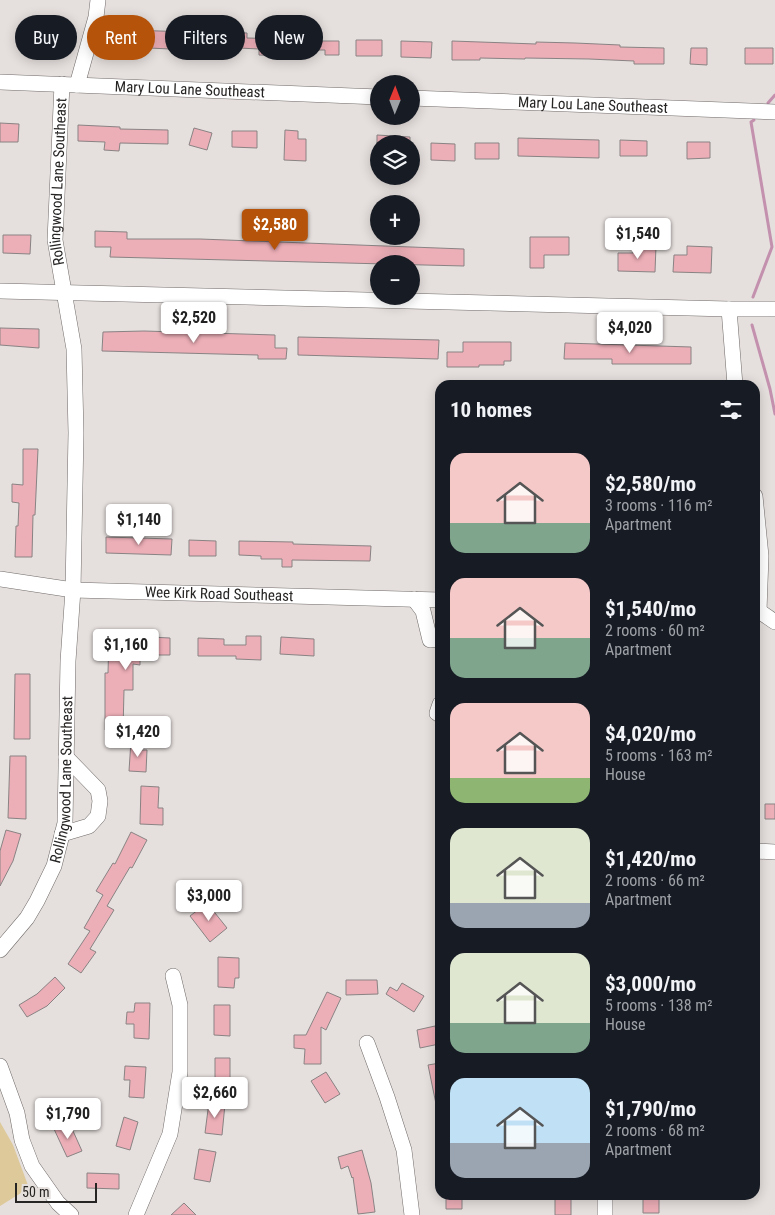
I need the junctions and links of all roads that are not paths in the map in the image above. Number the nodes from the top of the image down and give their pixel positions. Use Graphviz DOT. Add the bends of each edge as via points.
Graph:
graph roads {
  1 [pos="98,0"];
  2 [pos="0,82"];
  3 [pos="69,85"];
  4 [pos="370,97"];
  5 [pos="420,98"];
  6 [pos="775,112"];
  7 [pos="0,291"];
  8 [pos="64,293"];
  9 [pos="729,309"];
  10 [pos="775,309"];
  11 [pos="735,380"];
  12 [pos="760,546"];
  13 [pos="760,570"];
  14 [pos="0,579"];
  15 [pos="73,590"];
  16 [pos="414,599"];
  17 [pos="435,600"];
  18 [pos="760,613"];
  19 [pos="775,622"];
  20 [pos="435,640"];
  21 [pos="66,758"];
  22 [pos="62,834"];
  23 [pos="760,851"];
  24 [pos="775,852"];
  25 [pos="0,950"];
  26 [pos="172,976"];
  27 [pos="366,1043"];
  28 [pos="0,1066"];
  29 [pos="605,1200"];
  30 [pos="71,1215"];
  31 [pos="136,1215"];
  32 [pos="412,1215"];
  33 [pos="605,1215"];
  1 -- 3 [label="street, Rollingwood Lane Southeast" via="96,17"];
  2 -- 3 [label="street, Mary Lou Lane Southeast"];
  3 -- 4 [label="street, Mary Lou Lane Southeast"];
  3 -- 8 [label="street, Rollingwood Lane Southeast" via="54,240"];
  5 -- 6 [label="street, Mary Lou Lane Southeast"];
  7 -- 8 [label="street"];
  8 -- 9 [label="street"];
  8 -- 15 [label="street, Rollingwood Lane Southeast" via="74,349"];
  9 -- 10 [label="street"];
  9 -- 11 [label="street"];
  12 -- 13 [label="street"];
  14 -- 15 [label="street, Wee Kirk Road Southeast"];
  15 -- 16 [label="street, Wee Kirk Road Southeast"];
  15 -- 21 [label="street, Rollingwood Lane Southeast"];
  16 -- 17 [label="street, Wee Kirk Road Southeast"];
  16 -- 20 [label="street" via="423,611 430,640"];
  18 -- 19 [label="street"];
  21 -- 22 [label="street, Rollingwood Lane Southeast"];
  21 -- 22 [label="street" via="98,790 100,801 98,816 88,826"];
  22 -- 25 [label="street, Rollingwood Lane Southeast" via="54,866 37,901"];
  23 -- 24 [label="street"];
  26 -- 31 [label="street" via="180,1005 180,1072 170,1134"];
  27 -- 32 [label="street" via="404,1150"];
  28 -- 30 [label="street" via="32,1166 58,1204"];
  29 -- 33 [label="street"];
}
